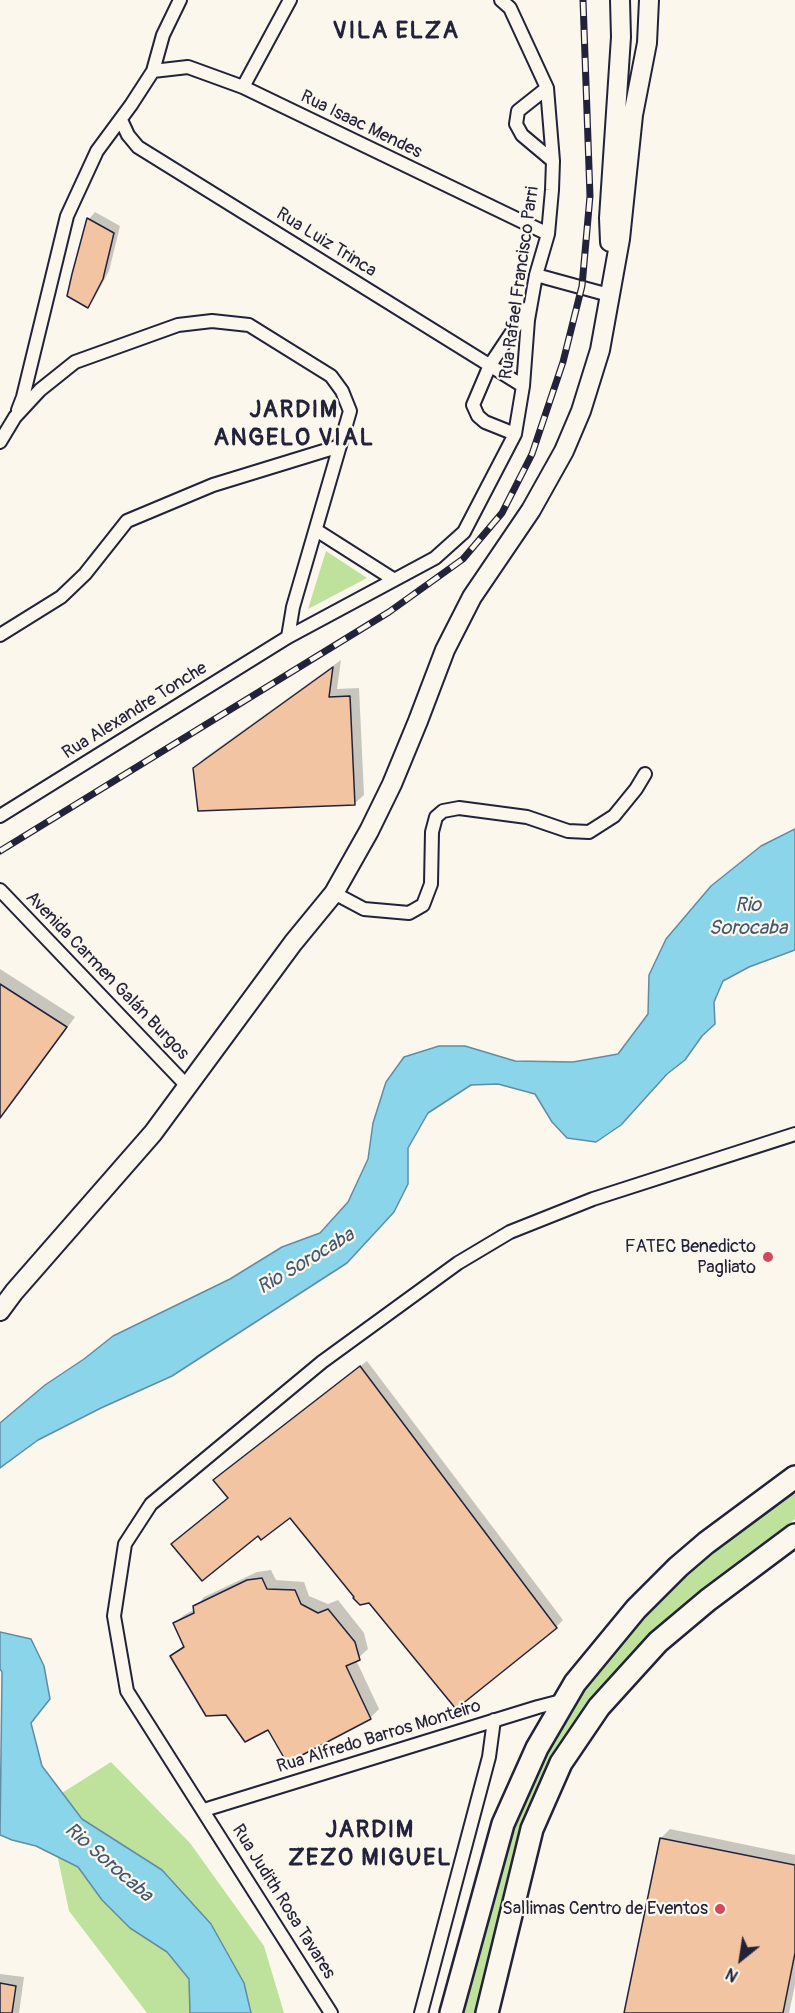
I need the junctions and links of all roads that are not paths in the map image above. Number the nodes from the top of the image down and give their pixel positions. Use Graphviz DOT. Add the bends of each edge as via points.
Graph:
graph roads {
  1 [pos="180,0"];
  2 [pos="290,0"];
  3 [pos="620,0"];
  4 [pos="649,0"];
  5 [pos="505,4"];
  6 [pos="153,71"];
  7 [pos="243,87"];
  8 [pos="547,88"];
  9 [pos="121,120"];
  10 [pos="553,161"];
  11 [pos="548,234"];
  12 [pos="536,275"];
  13 [pos="610,287"];
  14 [pos="531,303"];
  15 [pos="490,365"];
  16 [pos="523,386"];
  17 [pos="15,417"];
  18 [pos="515,435"];
  19 [pos="0,442"];
  20 [pos="340,446"];
  21 [pos="316,530"];
  22 [pos="393,579"];
  23 [pos="0,635"];
  24 [pos="288,637"];
  25 [pos="645,774"];
  26 [pos="0,816"];
  27 [pos="0,890"];
  28 [pos="334,893"];
  29 [pos="188,1087"];
  30 [pos="795,1134"];
  31 [pos="0,1311"];
  32 [pos="795,1478"];
  33 [pos="795,1535"];
  34 [pos="795,1554"];
  35 [pos="658,1642"];
  36 [pos="565,1700"];
  37 [pos="494,1720"];
  38 [pos="204,1810"];
  39 [pos="331,2013"];
  40 [pos="421,2013"];
  41 [pos="451,2013"];
  42 [pos="487,2013"];
  1 -- 6 [label="street" via="163,35"];
  2 -- 7 [label="street"];
  3 -- 13 [label="main road" via="609,218"];
  4 -- 13 [label="main road" via="647,43 633,115 620,239"];
  5 -- 8 [label="street, Rua Rafael Francisco Parri"];
  6 -- 7 [label="street, Rua Isaac Mendes" via="188,67"];
  6 -- 9 [label="street"];
  7 -- 11 [label="street, Rua Isaac Mendes"];
  8 -- 10 [label="street, Rua Rafael Francisco Parri"];
  8 -- 10 [label="street" via="518,111 516,124 522,135"];
  9 -- 15 [label="street, Rua Luiz Trinca" via="138,147"];
  9 -- 17 [label="street" via="97,151 67,216"];
  10 -- 11 [label="street, Rua Rafael Francisco Parri"];
  11 -- 12 [label="street, Rua Rafael Francisco Parri"];
  12 -- 13 [label="street"];
  12 -- 14 [label="street, Rua Rafael Francisco Parri"];
  13 -- 28 [label="main road" via="600,350 564,451 450,639 392,784"];
  14 -- 15 [label="street"];
  14 -- 16 [label="street, Rua Rafael Francisco Parri"];
  15 -- 16 [label="street, Rua Luiz Trinca"];
  15 -- 18 [label="street" via="473,405 485,422"];
  16 -- 18 [label="street, Rua Rafael Francisco Parri"];
  17 -- 19 [label="street"];
  17 -- 20 [label="street" via="39,390 75,362 178,325 212,321 249,326 331,376 350,411"];
  18 -- 22 [label="street, Rua Rafael Francisco Parri" via="464,532 435,558"];
  20 -- 21 [label="street"];
  20 -- 23 [label="street" via="213,485 127,521 61,597"];
  21 -- 22 [label="street"];
  21 -- 24 [label="street"];
  22 -- 24 [label="street, Rua Rafael Francisco Parri"];
  24 -- 26 [label="street, Rua Alexandre Tonche"];
  25 -- 28 [label="street" via="614,816 590,832 568,831 527,816 459,808 443,811 436,817 432,832 431,884 423,905 409,913 364,909"];
  27 -- 29 [label="street, Avenida Carmen Galán Burgos"];
  28 -- 29 [label="main road"];
  29 -- 31 [label="main road"];
  30 -- 38 [label="street, Rua Judith Rosa Tavares" via="593,1199 510,1232 458,1263 322,1362 151,1504 125,1544 114,1616 127,1691"];
  32 -- 36 [label="highway" via="678,1567 636,1609"];
  33 -- 35 [label="highway"];
  34 -- 35 [label="highway"];
  35 -- 42 [label="highway" via="599,1707 561,1762 532,1829"];
  36 -- 37 [label="street, Rua Alfredo Barros Monteiro"];
  36 -- 41 [label="highway" via="537,1748 503,1824"];
  37 -- 38 [label="street, Rua Alfredo Barros Monteiro"];
  37 -- 40 [label="street" via="489,1757"];
  38 -- 39 [label="street, Rua Judith Rosa Tavares"];
}
